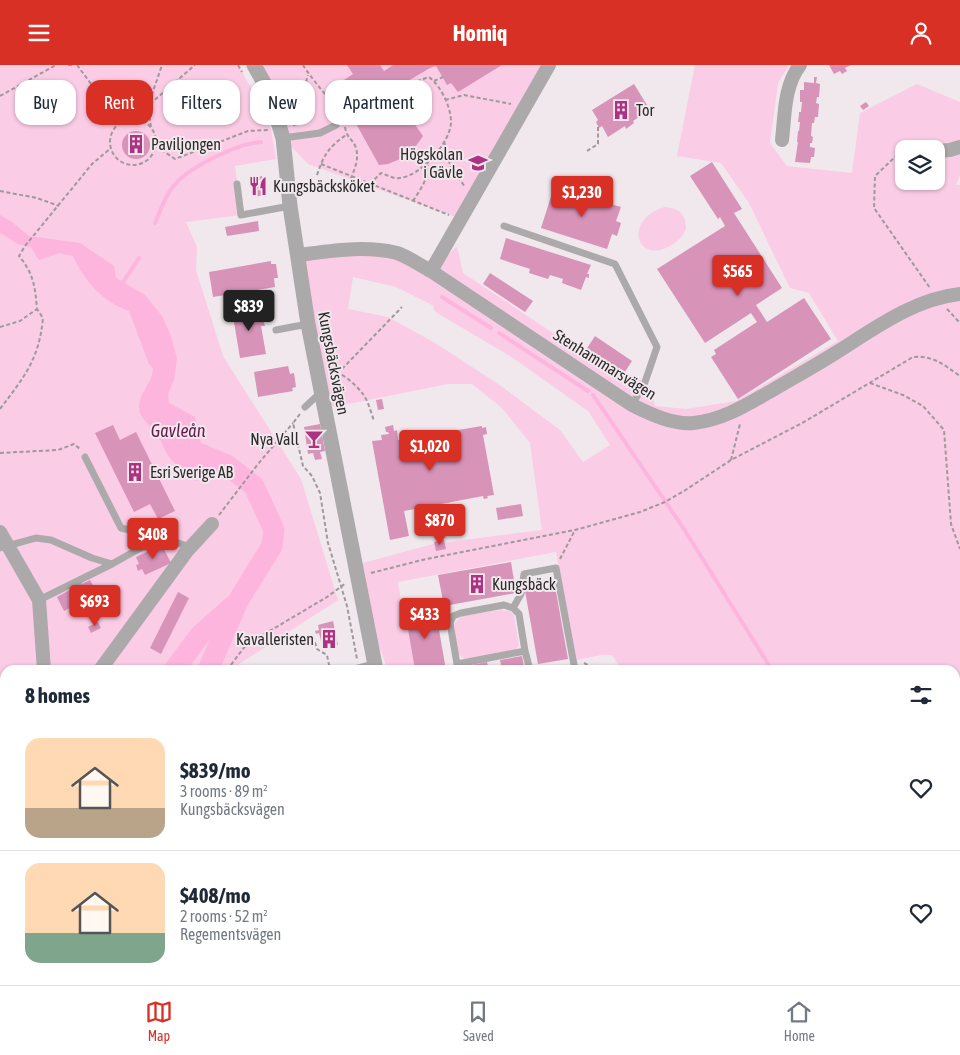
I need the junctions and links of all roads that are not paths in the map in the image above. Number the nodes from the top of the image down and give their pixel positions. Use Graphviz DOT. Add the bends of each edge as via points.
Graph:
graph roads {
  1 [pos="254,65"];
  2 [pos="548,65"];
  3 [pos="800,65"];
  4 [pos="336,125"];
  5 [pos="282,135"];
  6 [pos="782,140"];
  7 [pos="960,147"];
  8 [pos="945,150"];
  9 [pos="237,184"];
  10 [pos="290,206"];
  11 [pos="504,226"];
  12 [pos="298,255"];
  13 [pos="432,271"];
  14 [pos="960,294"];
  15 [pos="308,324"];
  16 [pos="276,330"];
  17 [pos="321,391"];
  18 [pos="632,405"];
  19 [pos="305,407"];
  20 [pos="85,457"];
  21 [pos="212,524"];
  22 [pos="0,532"];
  23 [pos="160,537"];
  24 [pos="4,546"];
  25 [pos="191,547"];
  26 [pos="112,565"];
  27 [pos="39,600"];
  28 [pos="513,608"];
  29 [pos="525,651"];
  30 [pos="44,665"];
  31 [pos="104,665"];
  32 [pos="375,665"];
  33 [pos="457,665"];
  34 [pos="466,665"];
  35 [pos="529,665"];
  36 [pos="574,665"];
  1 -- 5 [label="street, Kungsbäcksvägen" via="268,90"];
  2 -- 13 [label="street"];
  3 -- 6 [label="street" via="789,84"];
  4 -- 5 [label="lane" via="320,133"];
  5 -- 10 [label="street, Kungsbäcksvägen"];
  7 -- 8 [label="street"];
  9 -- 10 [label="lane" via="241,215"];
  10 -- 12 [label="street, Kungsbäcksvägen"];
  11 -- 18 [label="lane" via="615,264 656,347 645,382"];
  12 -- 13 [label="street, Stenhammarsvägen" via="366,249 399,254"];
  12 -- 15 [label="street, Kungsbäcksvägen"];
  13 -- 18 [label="street, Stenhammarsvägen"];
  14 -- 18 [label="street, Stenhammarsvägen" via="937,298 890,318 745,407 712,419 692,423 666,419"];
  15 -- 16 [label="lane"];
  15 -- 17 [label="street, Kungsbäcksvägen"];
  17 -- 19 [label="lane"];
  17 -- 32 [label="street, Kungsbäcksvägen"];
  20 -- 23 [label="lane" via="121,528"];
  21 -- 25 [label="street"];
  22 -- 24 [label="street"];
  23 -- 25 [label="lane"];
  23 -- 26 [label="lane"];
  24 -- 26 [label="lane" via="36,538 51,540"];
  24 -- 27 [label="street"];
  25 -- 31 [label="street"];
  26 -- 27 [label="lane"];
  27 -- 30 [label="street"];
  28 -- 29 [label="lane" via="518,614"];
  28 -- 33 [label="lane" via="504,605 453,616 450,623"];
  28 -- 36 [label="lane" via="521,594 524,574 556,568"];
  29 -- 34 [label="lane"];
  29 -- 35 [label="lane"];
}
